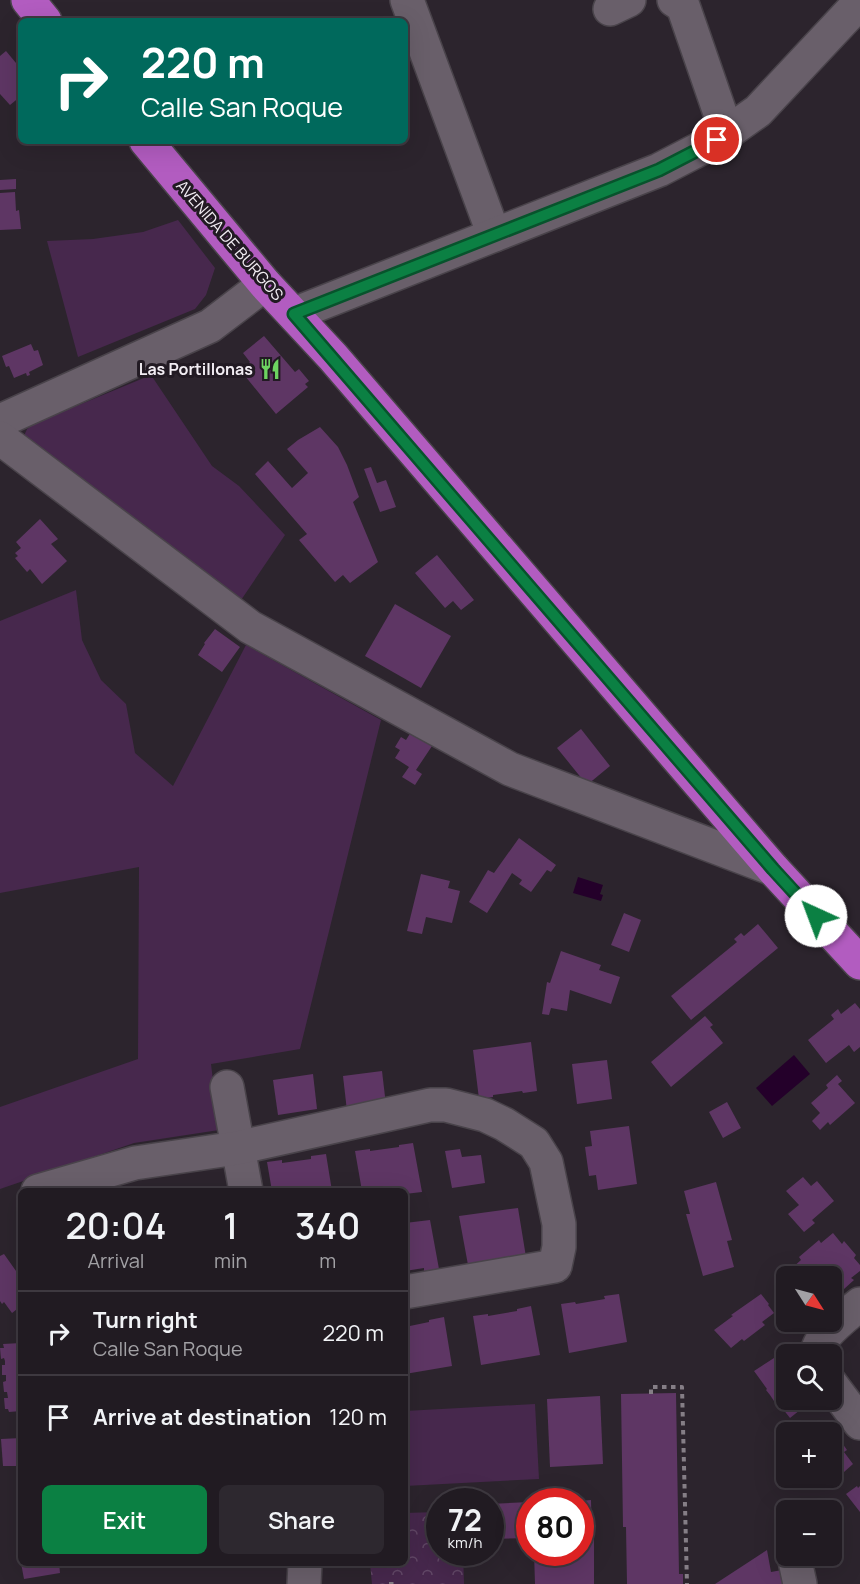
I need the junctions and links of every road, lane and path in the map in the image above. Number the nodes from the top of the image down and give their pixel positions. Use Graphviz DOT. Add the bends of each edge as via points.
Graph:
graph roads {
  1 [pos="28,0"];
  2 [pos="407,0"];
  3 [pos="674,0"];
  4 [pos="860,2"];
  5 [pos="43,18"];
  6 [pos="727,133"];
  7 [pos="148,144"];
  8 [pos="494,235"];
  9 [pos="265,284"];
  10 [pos="294,314"];
  11 [pos="0,421"];
  12 [pos="0,438"];
  13 [pos="773,869"];
  14 [pos="860,963"];
  15 [pos="228,1087"];
  16 [pos="237,1148"];
  17 [pos="48,1188"];
  18 [pos="245,1188"];
  19 [pos="408,1291"];
  20 [pos="860,1304"];
  21 [pos="819,1344"];
  22 [pos="651,1394"];
  23 [pos="842,1399"];
  24 [pos="860,1423"];
  25 [pos="304,1566"];
  26 [pos="796,1566"];
  27 [pos="303,1584"];
  28 [pos="389,1584"];
  29 [pos="394,1584"];
  30 [pos="687,1584"];
  31 [pos="800,1584"];
  1 -- 5 [label="highway"];
  2 -- 8 [label="street"];
  3 -- 6 [label="street" via="683,6"];
  4 -- 6 [label="street" via="758,111"];
  6 -- 8 [label="street" via="659,170"];
  7 -- 9 [label="highway, AVENIDA DE BURGOS"];
  8 -- 10 [label="street"];
  9 -- 10 [label="highway, AVENIDA DE BURGOS"];
  9 -- 11 [label="street" via="210,326"];
  10 -- 13 [label="highway, AVENIDA DE BURGOS"];
  12 -- 13 [label="street" via="250,627 510,770"];
  13 -- 14 [label="highway, AVENIDA DE BURGOS"];
  15 -- 16 [label="street"];
  16 -- 17 [label="street" via="135,1163"];
  16 -- 18 [label="street"];
  16 -- 19 [label="street" via="430,1105 485,1115 534,1143 546,1162 559,1224 555,1266"];
  20 -- 21 [label="street"];
  22 -- 30 [label="path" via="651,1387 682,1387"];
  23 -- 24 [label="street"];
  25 -- 27 [label="street"];
  26 -- 31 [label="street"];
  28 -- 29 [label="path"];
}
